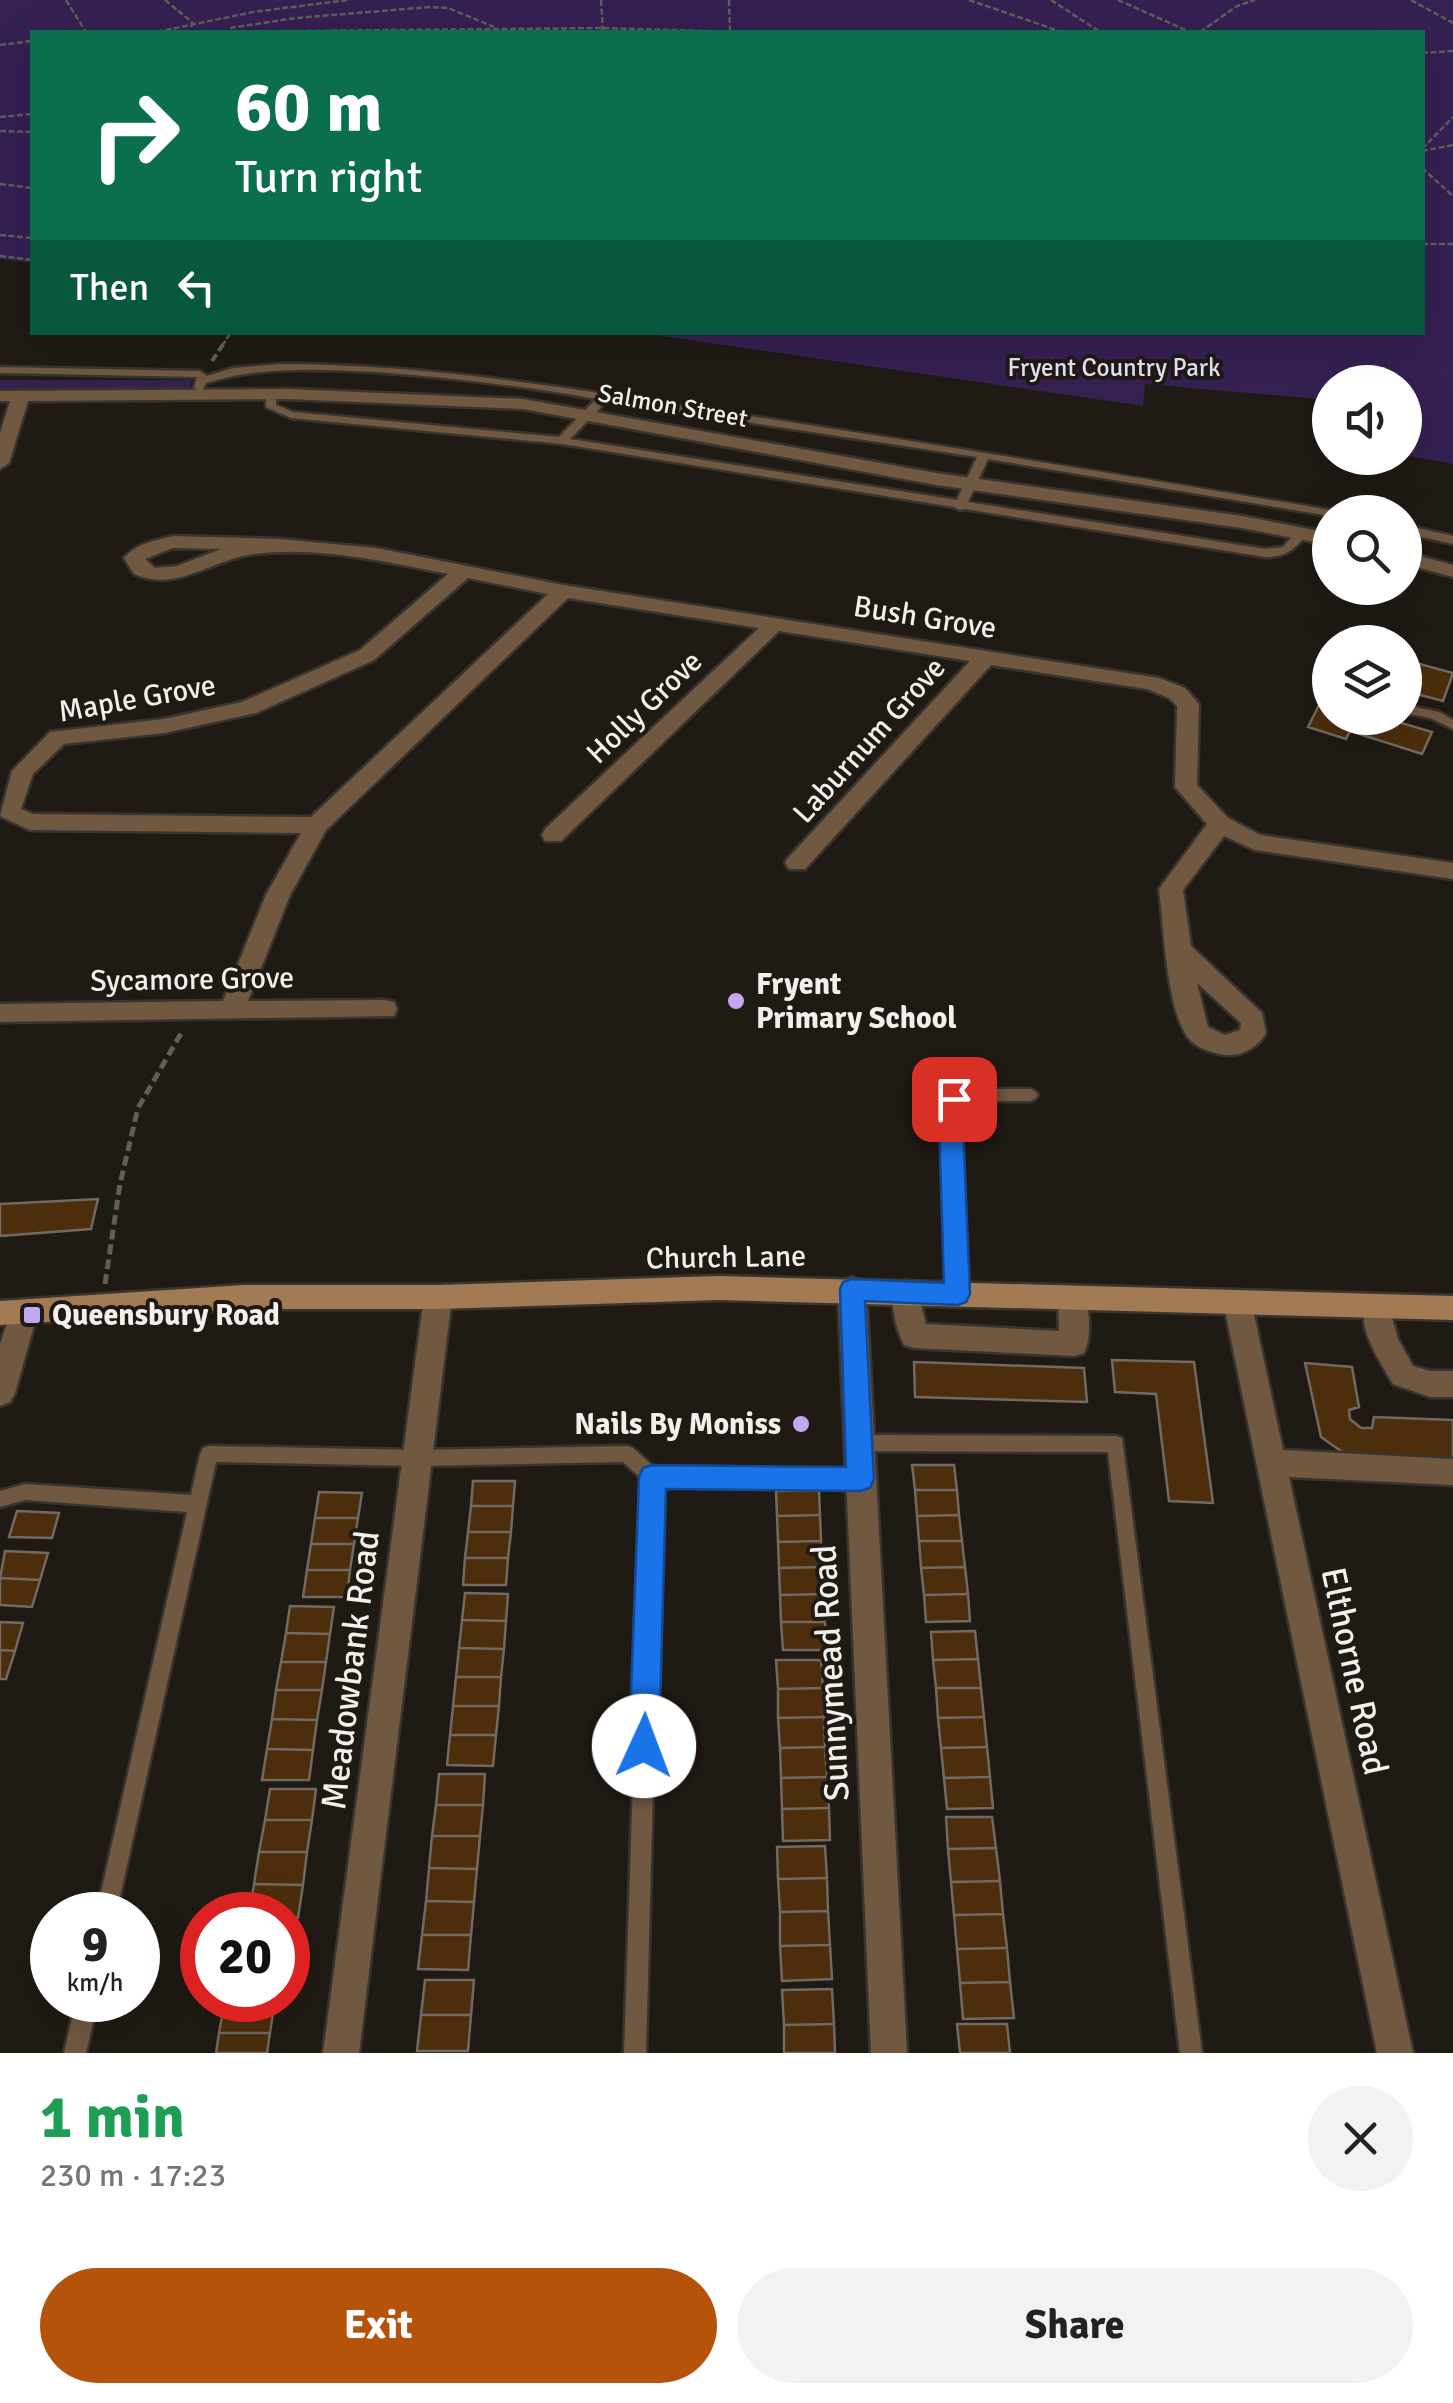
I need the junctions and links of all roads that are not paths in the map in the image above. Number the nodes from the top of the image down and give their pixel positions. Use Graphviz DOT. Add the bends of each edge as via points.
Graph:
graph roads {
  1 [pos="0,370"];
  2 [pos="199,384"];
  3 [pos="271,394"];
  4 [pos="0,396"];
  5 [pos="22,396"];
  6 [pos="604,397"];
  7 [pos="586,416"];
  8 [pos="562,441"];
  9 [pos="984,455"];
  10 [pos="0,463"];
  11 [pos="971,483"];
  12 [pos="960,507"];
  13 [pos="1149,510"];
  14 [pos="1312,511"];
  15 [pos="1302,532"];
  16 [pos="1422,533"];
  17 [pos="1146,534"];
  18 [pos="1312,534"];
  19 [pos="1453,540"];
  20 [pos="279,545"];
  21 [pos="1422,563"];
  22 [pos="464,571"];
  23 [pos="1453,571"];
  24 [pos="563,591"];
  25 [pos="776,623"];
  26 [pos="985,658"];
  27 [pos="1422,713"];
  28 [pos="1453,725"];
  29 [pos="1220,824"];
  30 [pos="317,826"];
  31 [pos="554,835"];
  32 [pos="797,863"];
  33 [pos="1453,871"];
  34 [pos="1180,948"];
  35 [pos="232,1010"];
  36 [pos="386,1010"];
  37 [pos="0,1013"];
  38 [pos="1030,1095"];
  39 [pos="852,1289"];
  40 [pos="906,1292"];
  41 [pos="958,1294"];
  42 [pos="438,1297"];
  43 [pos="1072,1298"];
  44 [pos="1238,1305"];
  45 [pos="1378,1308"];
  46 [pos="1453,1308"];
  47 [pos="12,1312"];
  48 [pos="1453,1384"];
  49 [pos="0,1393"];
  50 [pos="859,1443"];
  51 [pos="418,1458"];
  52 [pos="1270,1463"];
  53 [pos="1453,1472"];
  54 [pos="652,1477"];
  55 [pos="860,1479"];
  56 [pos="0,1499"];
  57 [pos="197,1504"];
  58 [pos="111,1892"];
  59 [pos="81,2022"];
  60 [pos="75,2053"];
  61 [pos="341,2053"];
  62 [pos="635,2053"];
  63 [pos="889,2053"];
  64 [pos="1192,2053"];
  65 [pos="1395,2053"];
  1 -- 2 [label="lane"];
  2 -- 3 [label="street, Salmon Street"];
  2 -- 5 [label="street, Salmon Street"];
  2 -- 6 [label="lane" via="228,369 380,371"];
  3 -- 7 [label="street, Salmon Street" via="506,403"];
  3 -- 8 [label="lane" via="271,407 291,415"];
  4 -- 5 [label="street, Salmon Street"];
  5 -- 10 [label="street"];
  6 -- 7 [label="lane"];
  6 -- 9 [label="lane"];
  7 -- 8 [label="lane"];
  7 -- 11 [label="street, Salmon Street"];
  8 -- 12 [label="lane"];
  9 -- 11 [label="lane"];
  9 -- 14 [label="lane"];
  11 -- 12 [label="lane"];
  11 -- 13 [label="street, Salmon Street"];
  12 -- 17 [label="lane"];
  13 -- 15 [label="street, Salmon Street"];
  13 -- 17 [label="lane"];
  15 -- 17 [label="lane" via="1282,554"];
  15 -- 18 [label="street, Salmon Street"];
  16 -- 19 [label="lane"];
  20 -- 20 [label="street, Bush Grove" via="172,542 134,558 147,574 172,574 240,550"];
  20 -- 22 [label="street, Bush Grove"];
  21 -- 23 [label="street"];
  22 -- 24 [label="street, Bush Grove"];
  22 -- 30 [label="street, Maple Grove" via="368,655 248,708 164,726 58,737 23,771 8,812 30,822"];
  24 -- 25 [label="street, Bush Grove"];
  24 -- 30 [label="street"];
  25 -- 26 [label="street, Bush Grove"];
  25 -- 31 [label="street, Holly Grove"];
  26 -- 29 [label="street, Bush Grove" via="1151,683 1177,693 1188,704 1186,787"];
  26 -- 32 [label="street, Laburnum Grove"];
  27 -- 28 [label="lane"];
  29 -- 33 [label="street, Bush Grove" via="1254,842"];
  29 -- 34 [label="street" via="1171,888"];
  30 -- 35 [label="street" via="278,895"];
  35 -- 36 [label="street, Sycamore Grove"];
  35 -- 37 [label="street, Sycamore Grove"];
  38 -- 41 [label="lane" via="954,1099"];
  39 -- 40 [label="main road, Church Lane"];
  39 -- 42 [label="main road, Church Lane"];
  39 -- 50 [label="street, Sunnymead Road"];
  40 -- 41 [label="main road, Church Lane"];
  40 -- 43 [label="street" via="914,1336 1074,1344"];
  41 -- 43 [label="main road, Church Lane"];
  42 -- 47 [label="main road, Church Lane" via="244,1297"];
  42 -- 51 [label="street, Meadowbank Road"];
  43 -- 44 [label="main road, Church Lane"];
  44 -- 45 [label="main road, Church Lane"];
  44 -- 52 [label="street, Elthorne Road"];
  45 -- 46 [label="main road, Church Lane"];
  45 -- 48 [label="street" via="1384,1341 1403,1375"];
  47 -- 49 [label="street"];
  50 -- 55 [label="street, Sunnymead Road"];
  50 -- 64 [label="lane" via="1116,1444"];
  51 -- 54 [label="lane" via="627,1454"];
  51 -- 57 [label="lane" via="209,1454"];
  51 -- 61 [label="street, Meadowbank Road"];
  52 -- 53 [label="street"];
  52 -- 65 [label="street, Elthorne Road"];
  54 -- 55 [label="lane"];
  54 -- 62 [label="lane"];
  55 -- 63 [label="street, Sunnymead Road"];
  56 -- 57 [label="lane" via="25,1492"];
  57 -- 58 [label="lane"];
  59 -- 60 [label="lane"];
}
